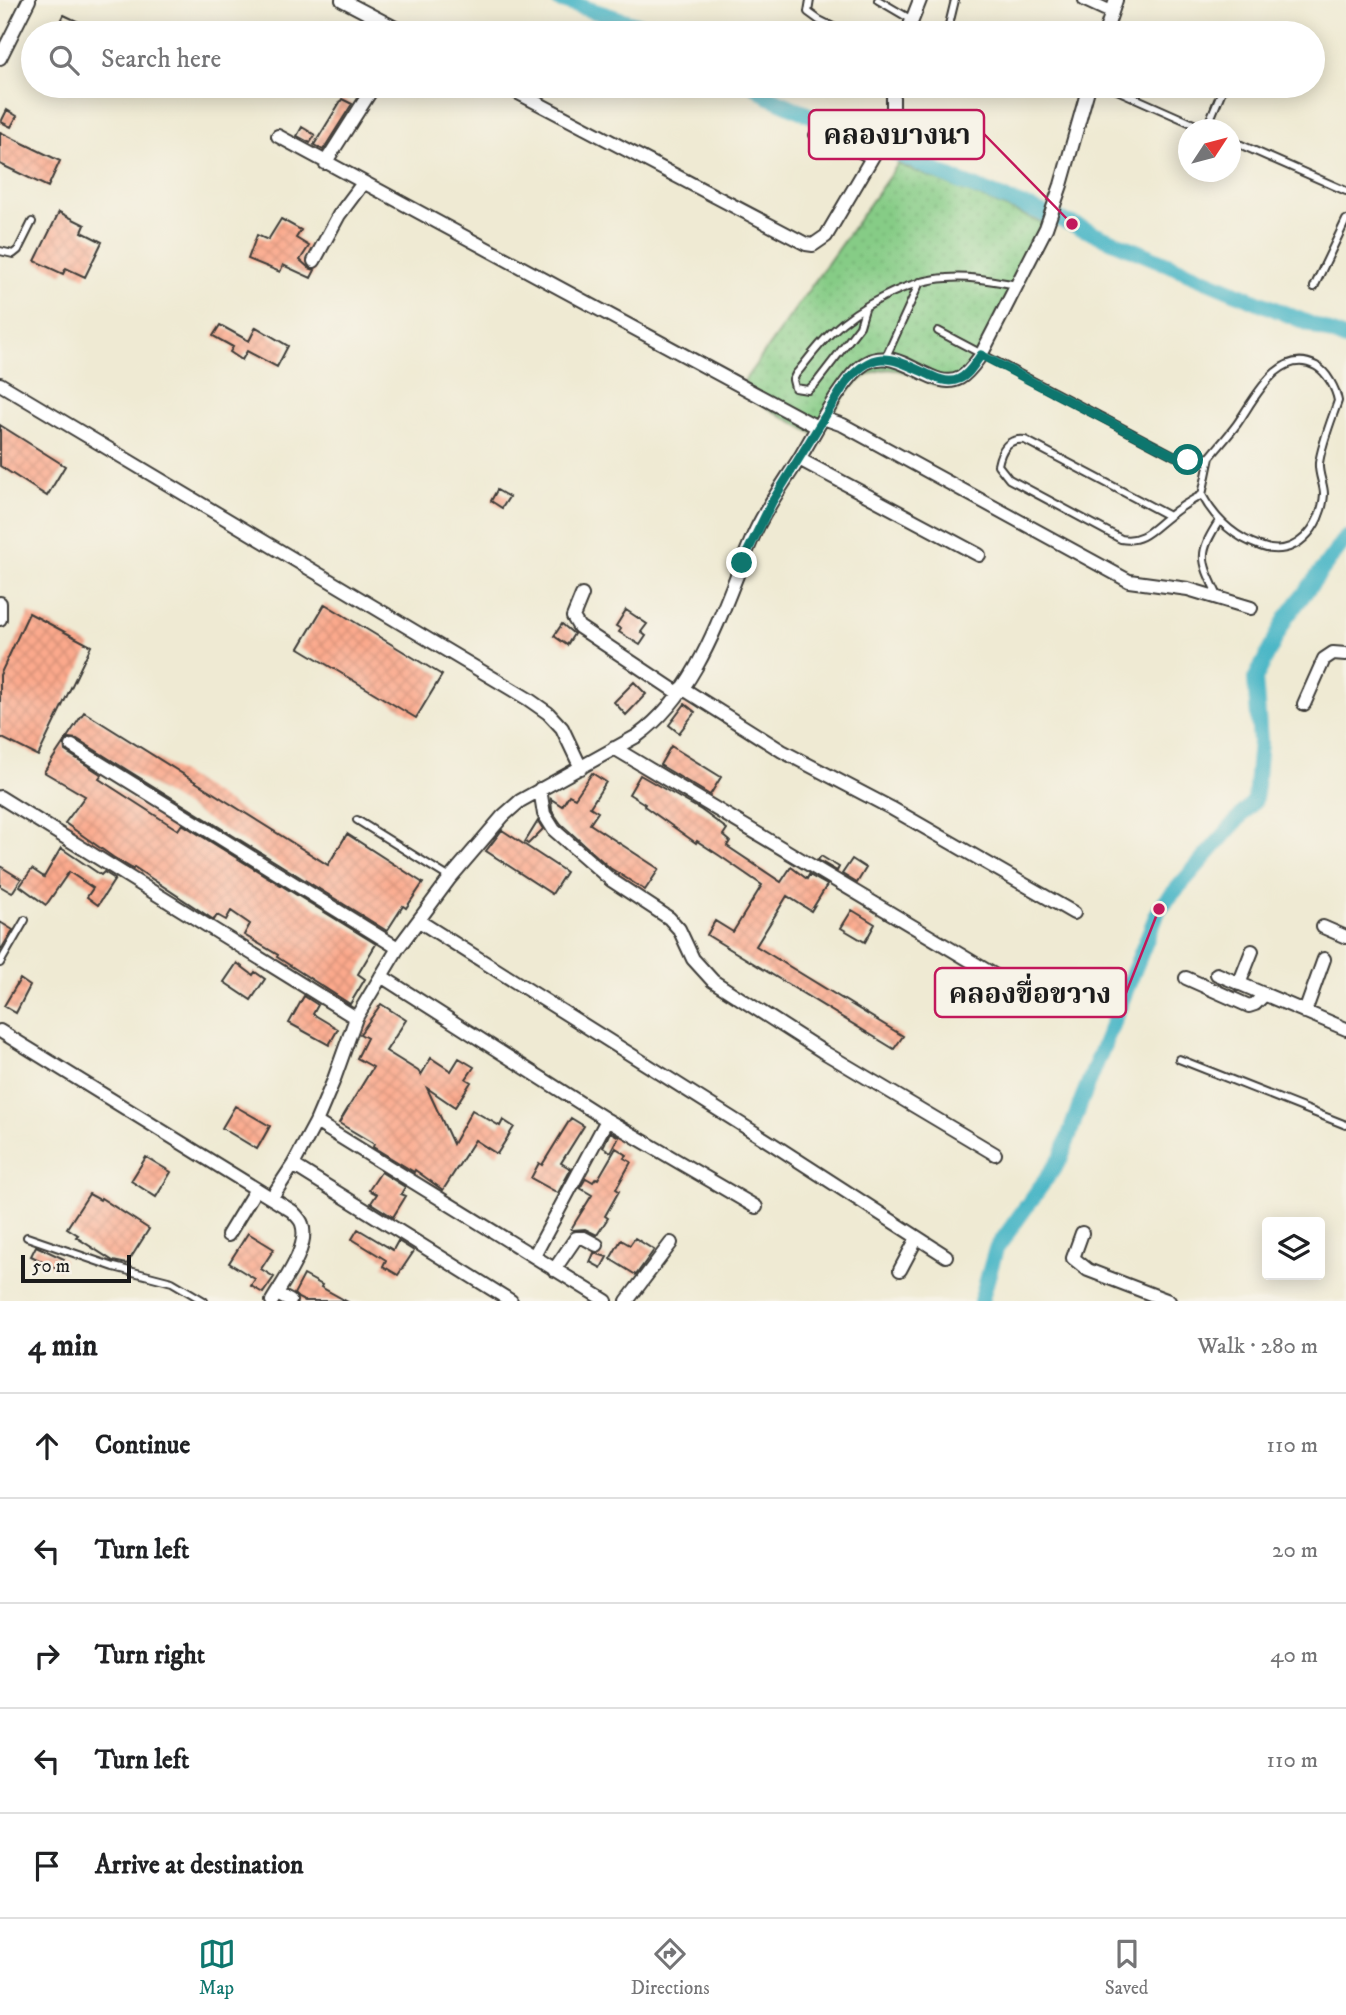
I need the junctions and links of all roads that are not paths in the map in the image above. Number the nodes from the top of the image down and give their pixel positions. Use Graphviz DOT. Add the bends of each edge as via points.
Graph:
graph roads {
  1 [pos="29,0"];
  2 [pos="342,0"];
  3 [pos="810,0"];
  4 [pos="878,0"];
  5 [pos="920,0"];
  6 [pos="955,0"];
  7 [pos="1085,0"];
  8 [pos="1114,6"];
  9 [pos="912,20"];
  10 [pos="382,21"];
  11 [pos="822,21"];
  12 [pos="950,21"];
  13 [pos="0,58"];
  14 [pos="367,98"];
  15 [pos="528,98"];
  16 [pos="893,98"];
  17 [pos="1085,98"];
  18 [pos="1136,98"];
  19 [pos="1219,98"];
  20 [pos="1184,119"];
  21 [pos="1211,119"];
  22 [pos="813,135"];
  23 [pos="278,136"];
  24 [pos="1241,145"];
  25 [pos="873,156"];
  26 [pos="326,163"];
  27 [pos="363,183"];
  28 [pos="1346,191"];
  29 [pos="1346,220"];
  30 [pos="32,222"];
  31 [pos="0,251"];
  32 [pos="314,261"];
  33 [pos="920,282"];
  34 [pos="1017,285"];
  35 [pos="1314,287"];
  36 [pos="865,309"];
  37 [pos="938,331"];
  38 [pos="981,355"];
  39 [pos="885,359"];
  40 [pos="0,384"];
  41 [pos="820,423"];
  42 [pos="1210,457"];
  43 [pos="799,459"];
  44 [pos="1202,495"];
  45 [pos="1168,516"];
  46 [pos="1219,521"];
  47 [pos="979,555"];
  48 [pos="582,595"];
  49 [pos="1221,600"];
  50 [pos="0,603"];
  51 [pos="1251,608"];
  52 [pos="0,620"];
  53 [pos="1346,654"];
  54 [pos="680,691"];
  55 [pos="1304,704"];
  56 [pos="72,746"];
  57 [pos="614,748"];
  58 [pos="581,768"];
  59 [pos="540,789"];
  60 [pos="0,797"];
  61 [pos="357,820"];
  62 [pos="450,877"];
  63 [pos="1074,913"];
  64 [pos="25,920"];
  65 [pos="419,921"];
  66 [pos="1323,927"];
  67 [pos="1346,937"];
  68 [pos="398,948"];
  69 [pos="1252,951"];
  70 [pos="1324,959"];
  71 [pos="0,963"];
  72 [pos="1217,974"];
  73 [pos="381,976"];
  74 [pos="1186,978"];
  75 [pos="1239,984"];
  76 [pos="1265,995"];
  77 [pos="1031,997"];
  78 [pos="1305,1012"];
  79 [pos="356,1018"];
  80 [pos="1346,1029"];
  81 [pos="0,1031"];
  82 [pos="1179,1059"];
  83 [pos="607,1120"];
  84 [pos="316,1122"];
  85 [pos="1346,1125"];
  86 [pos="995,1154"];
  87 [pos="293,1165"];
  88 [pos="256,1189"];
  89 [pos="272,1197"];
  90 [pos="756,1207"];
  91 [pos="1082,1233"];
  92 [pos="228,1234"];
  93 [pos="27,1237"];
  94 [pos="917,1238"];
  95 [pos="671,1243"];
  96 [pos="597,1245"];
  97 [pos="534,1256"];
  98 [pos="946,1256"];
  99 [pos="554,1270"];
  100 [pos="900,1270"];
  101 [pos="274,1297"];
  102 [pos="204,1301"];
  103 [pos="290,1301"];
  104 [pos="511,1301"];
  105 [pos="606,1301"];
  106 [pos="627,1301"];
  107 [pos="1168,1301"];
  1 -- 13 [label="street"];
  2 -- 10 [label="street"];
  3 -- 11 [label="lane" via="808,12"];
  4 -- 9 [label="lane"];
  5 -- 9 [label="street"];
  6 -- 12 [label="lane"];
  7 -- 8 [label="street"];
  14 -- 26 [label="street"];
  15 -- 25 [label="street" via="806,244 813,245 826,236"];
  16 -- 25 [label="street" via="892,114"];
  17 -- 34 [label="street" via="1046,228"];
  18 -- 20 [label="lane"];
  19 -- 21 [label="lane"];
  22 -- 25 [label="lane" via="824,135"];
  23 -- 26 [label="street"];
  24 -- 28 [label="lane"];
  26 -- 27 [label="street"];
  27 -- 32 [label="street"];
  27 -- 41 [label="street"];
  29 -- 35 [label="lane"];
  30 -- 31 [label="lane" via="18,250 13,254"];
  33 -- 34 [label="lane" via="974,278"];
  33 -- 36 [label="lane"];
  33 -- 39 [label="lane"];
  34 -- 38 [label="street"];
  36 -- 36 [label="lane" via="860,326 816,383 808,390 796,388 796,374 829,334"];
  37 -- 38 [label="lane"];
  38 -- 39 [label="street" via="964,376 950,381"];
  38 -- 42 [label="lane" via="1175,456 1197,461"];
  39 -- 41 [label="street" via="875,359 856,371"];
  40 -- 58 [label="street" via="528,699 562,728"];
  41 -- 43 [label="street"];
  41 -- 49 [label="street" via="843,425 1129,581 1188,589"];
  42 -- 44 [label="lane"];
  42 -- 46 [label="lane" via="1272,375 1284,366 1307,362 1326,376 1338,401 1318,465 1324,497 1308,536 1292,546 1264,548"];
  43 -- 47 [label="street"];
  43 -- 54 [label="street" via="757,529 708,645"];
  44 -- 45 [label="lane"];
  44 -- 46 [label="lane"];
  45 -- 45 [label="lane" via="1025,440 1008,442 1000,454 998,465 1009,479 1121,539 1142,537"];
  46 -- 49 [label="lane" via="1203,554"];
  48 -- 54 [label="street" via="573,617 579,627"];
  49 -- 51 [label="street"];
  50 -- 52 [label="street"];
  53 -- 55 [label="street" via="1333,653 1324,659"];
  54 -- 57 [label="street" via="651,726"];
  54 -- 63 [label="street"];
  56 -- 68 [label="street"];
  57 -- 58 [label="street"];
  57 -- 77 [label="street"];
  58 -- 59 [label="street"];
  59 -- 62 [label="street" via="503,816"];
  59 -- 86 [label="street" via="544,814 554,830 611,880 669,918 693,959 713,981"];
  60 -- 79 [label="street"];
  61 -- 62 [label="lane"];
  62 -- 65 [label="street"];
  64 -- 71 [label="lane"];
  65 -- 68 [label="street"];
  65 -- 94 [label="street"];
  66 -- 67 [label="street"];
  68 -- 73 [label="street"];
  69 -- 75 [label="street"];
  70 -- 78 [label="street"];
  72 -- 75 [label="street"];
  73 -- 79 [label="street"];
  73 -- 83 [label="street"];
  74 -- 76 [label="street" via="1249,1006"];
  75 -- 76 [label="street"];
  76 -- 78 [label="street"];
  78 -- 80 [label="street"];
  79 -- 84 [label="street"];
  81 -- 88 [label="street"];
  82 -- 85 [label="lane"];
  83 -- 90 [label="street"];
  83 -- 97 [label="street"];
  84 -- 87 [label="street"];
  84 -- 97 [label="street"];
  87 -- 89 [label="street"];
  87 -- 104 [label="street"];
  88 -- 89 [label="street"];
  88 -- 92 [label="street"];
  89 -- 101 [label="street" via="292,1211 304,1234 300,1251"];
  91 -- 107 [label="street" via="1073,1258 1078,1263"];
  93 -- 102 [label="lane" via="172,1282"];
  94 -- 98 [label="street"];
  94 -- 100 [label="street"];
  95 -- 106 [label="street"];
  96 -- 99 [label="street" via="576,1238"];
  97 -- 99 [label="street"];
  99 -- 105 [label="street"];
  101 -- 103 [label="street"];
}
